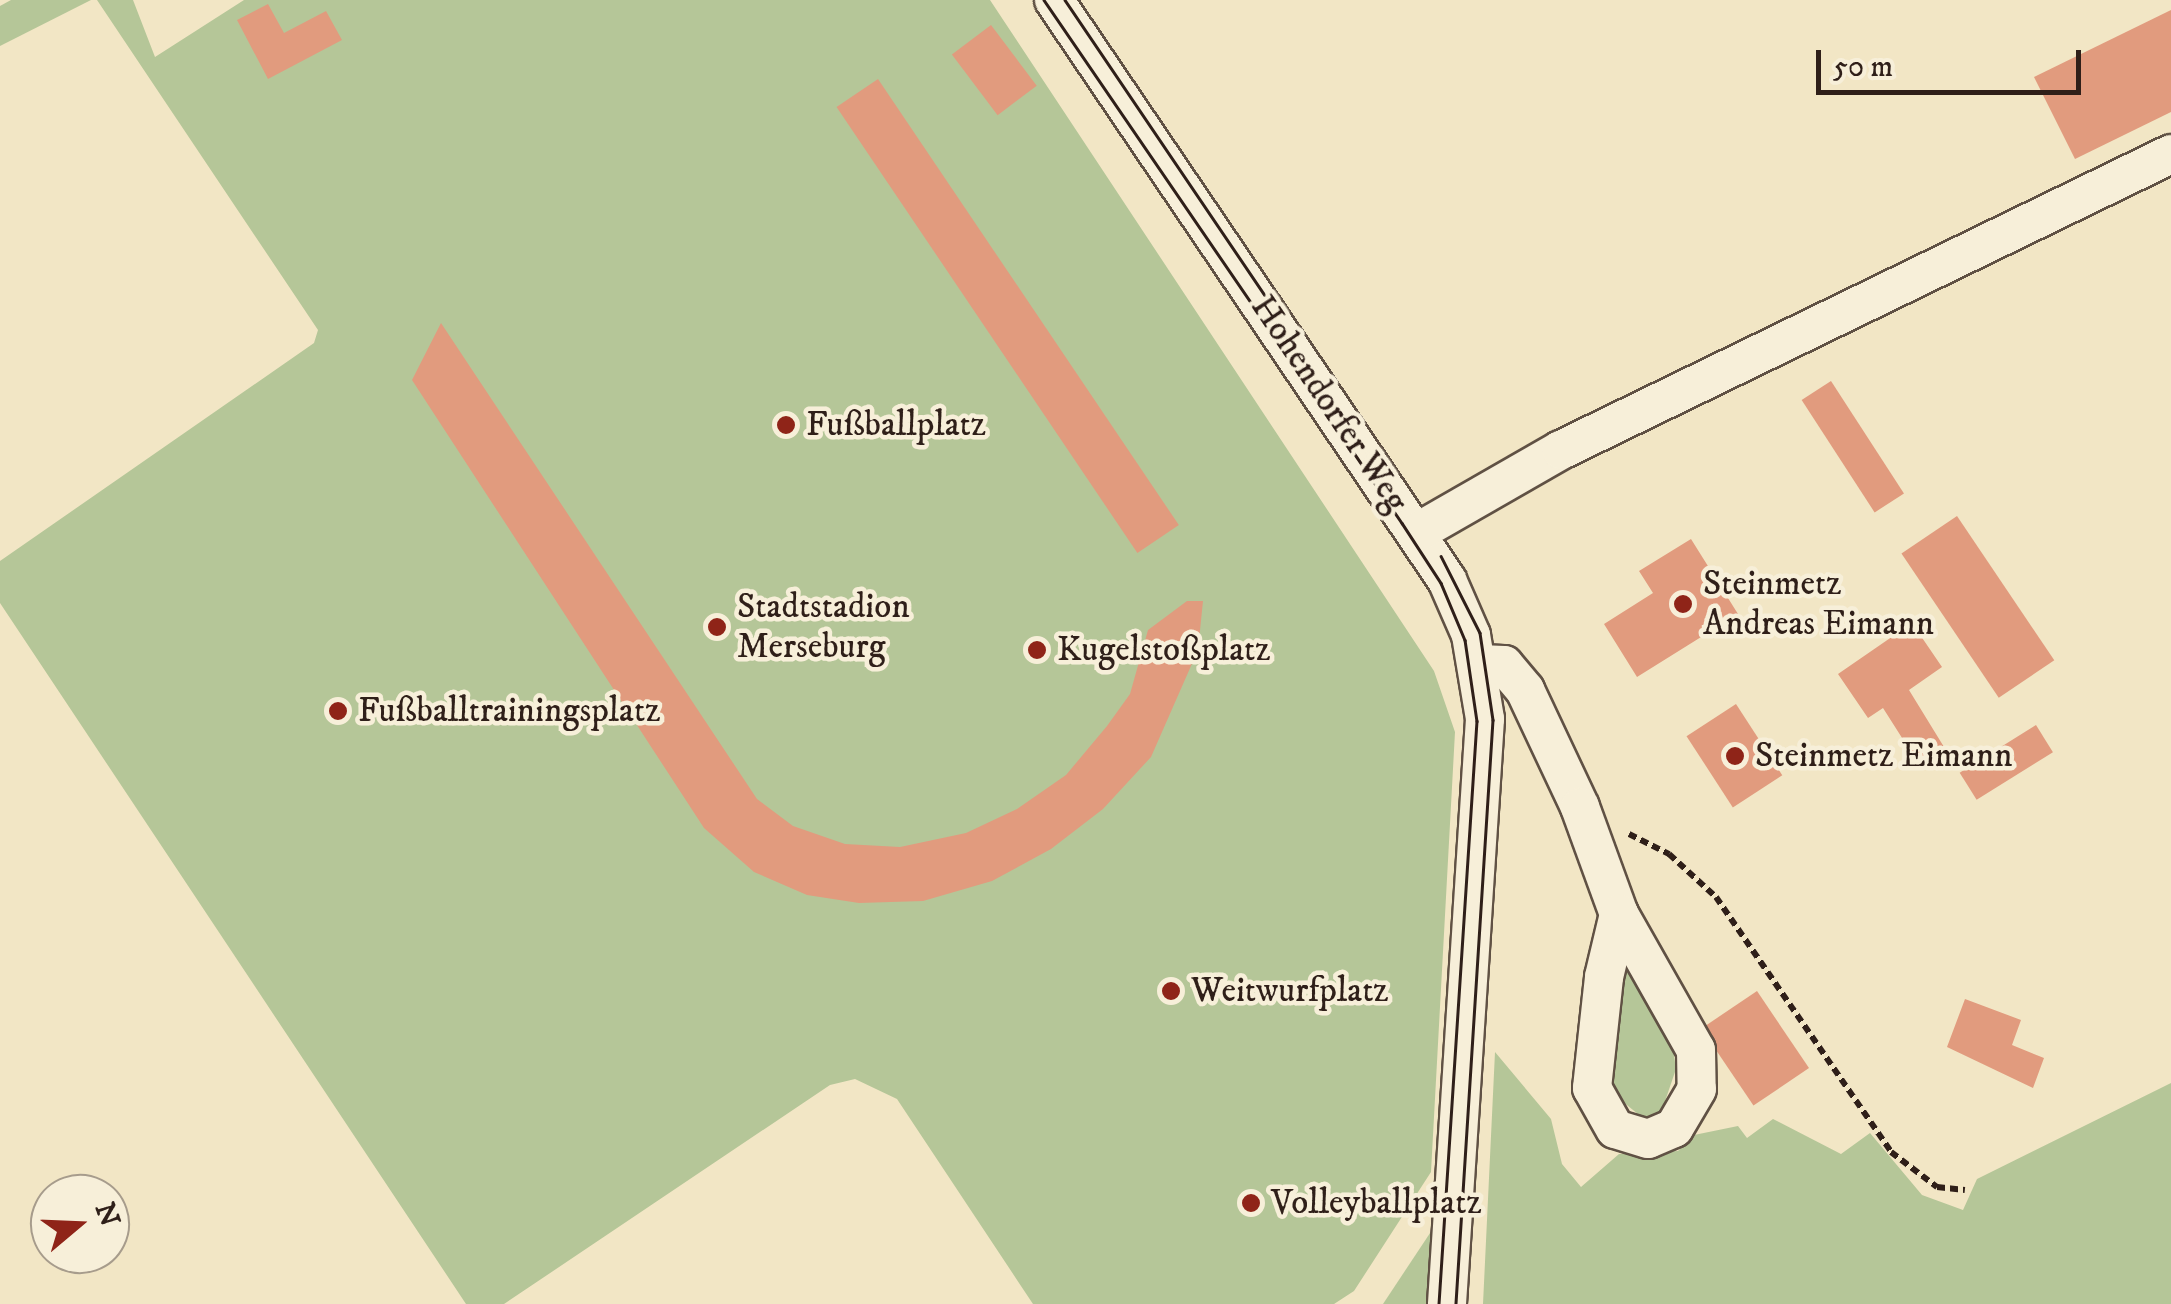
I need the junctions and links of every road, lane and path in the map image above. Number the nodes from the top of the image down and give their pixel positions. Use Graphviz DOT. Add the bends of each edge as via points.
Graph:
graph roads {
  1 [pos="1054,0"];
  2 [pos="2171,154"];
  3 [pos="1416,533"];
  4 [pos="1478,664"];
  5 [pos="1580,807"];
  6 [pos="1619,914"];
  7 [pos="1965,1190"];
  8 [pos="1447,1304"];
  1 -- 3 [label="street, Hohendorfer Weg"];
  2 -- 3 [label="street" via="1758,365 1561,450"];
  3 -- 4 [label="street, Hohendorfer Weg" via="1460,605"];
  4 -- 5 [label="street" via="1504,665 1525,690"];
  4 -- 8 [label="street, Hohendorfer Weg" via="1485,718"];
  5 -- 6 [label="street"];
  5 -- 7 [label="path" via="1668,854 1716,897 1891,1152 1937,1187"];
  6 -- 6 [label="street" via="1604,977 1592,1088 1615,1129 1648,1140 1674,1128 1697,1088 1696,1050"];
}
